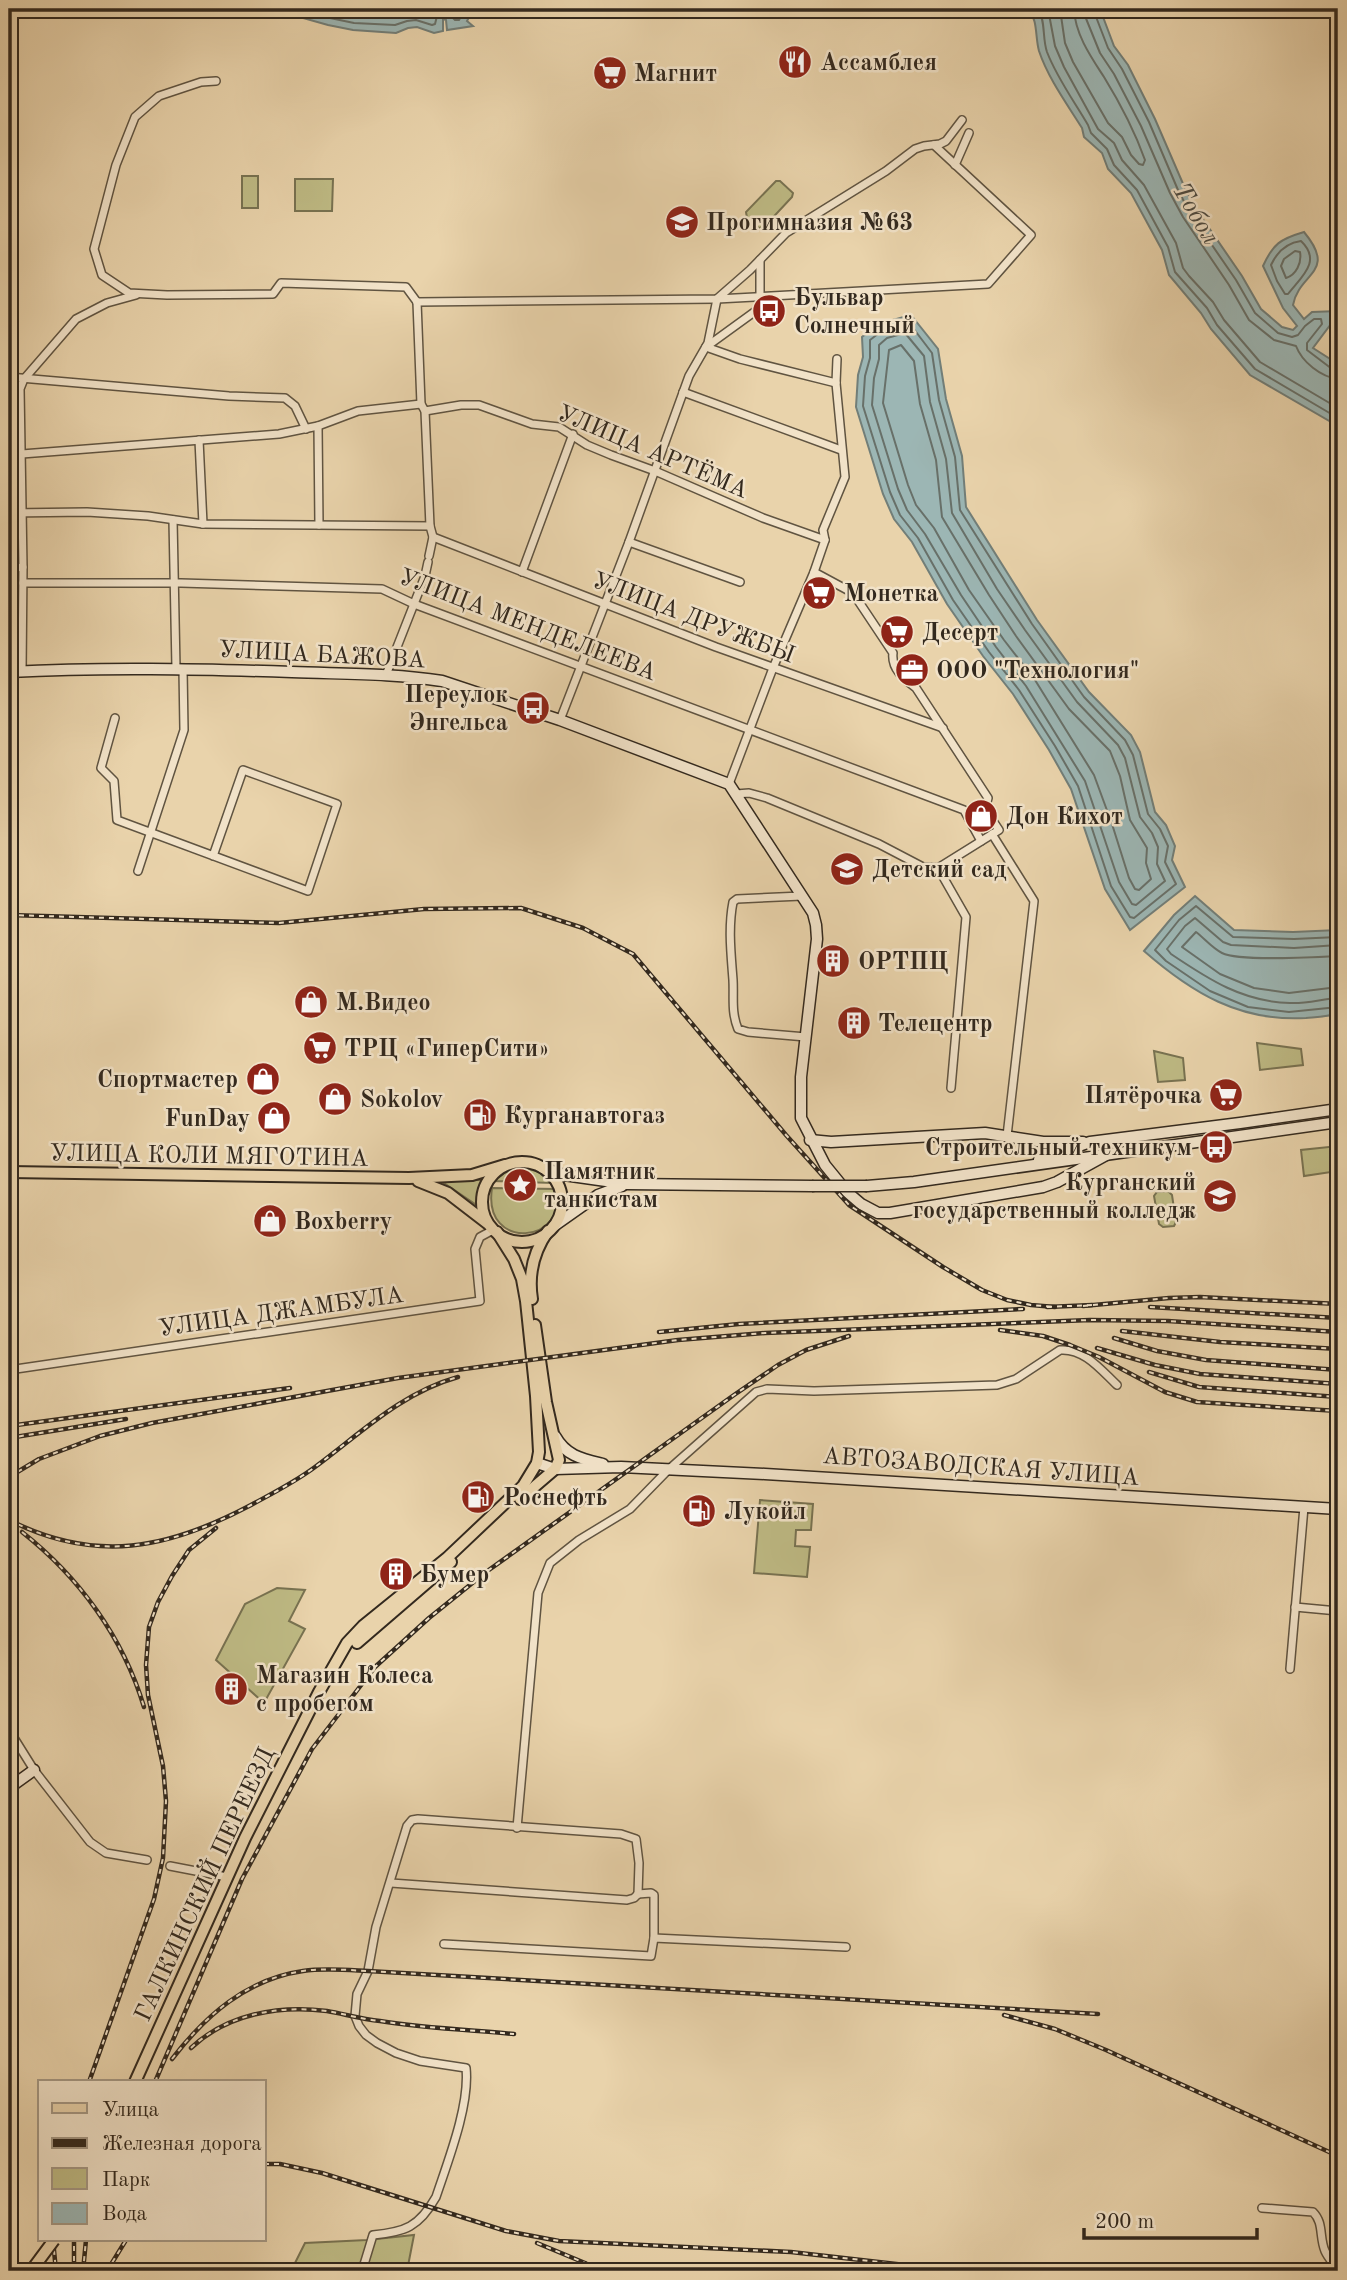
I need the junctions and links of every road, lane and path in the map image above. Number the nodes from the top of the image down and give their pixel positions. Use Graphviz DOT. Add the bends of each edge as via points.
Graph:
graph roads {
  1 [pos="216,81"];
  2 [pos="962,120"];
  3 [pos="969,133"];
  4 [pos="934,145"];
  5 [pos="955,165"];
  6 [pos="760,260"];
  7 [pos="143,294"];
  8 [pos="761,296"];
  9 [pos="717,299"];
  10 [pos="417,302"];
  11 [pos="706,347"];
  12 [pos="837,359"];
  13 [pos="9,377"];
  14 [pos="24,379"];
  15 [pos="836,383"];
  16 [pos="683,392"];
  17 [pos="423,408"];
  18 [pos="318,426"];
  19 [pos="306,429"];
  20 [pos="573,434"];
  21 [pos="199,440"];
  22 [pos="841,450"];
  23 [pos="20,453"];
  24 [pos="9,455"];
  25 [pos="655,471"];
  26 [pos="22,512"];
  27 [pos="9,513"];
  28 [pos="174,520"];
  29 [pos="204,524"];
  30 [pos="319,525"];
  31 [pos="430,526"];
  32 [pos="433,537"];
  33 [pos="825,540"];
  34 [pos="629,542"];
  35 [pos="23,567"];
  36 [pos="9,569"];
  37 [pos="522,572"];
  38 [pos="814,572"];
  39 [pos="740,582"];
  40 [pos="23,583"];
  41 [pos="174,583"];
  42 [pos="414,604"];
  43 [pos="605,604"];
  44 [pos="582,667"];
  45 [pos="773,668"];
  46 [pos="180,669"];
  47 [pos="22,671"];
  48 [pos="9,672"];
  49 [pos="386,675"];
  50 [pos="115,718"];
  51 [pos="560,720"];
  52 [pos="943,728"];
  53 [pos="751,729"];
  54 [pos="729,784"];
  55 [pos="736,794"];
  56 [pos="150,832"];
  57 [pos="995,832"];
  58 [pos="981,841"];
  59 [pos="213,856"];
  60 [pos="938,868"];
  61 [pos="138,871"];
  62 [pos="802,896"];
  63 [pos="806,1037"];
  64 [pos="951,1088"];
  65 [pos="1338,1109"];
  66 [pos="1338,1122"];
  67 [pos="1007,1136"];
  68 [pos="1135,1136"];
  69 [pos="1020,1139"];
  70 [pos="810,1140"];
  71 [pos="1090,1142"];
  72 [pos="1138,1150"];
  73 [pos="1106,1155"];
  74 [pos="505,1165"];
  75 [pos="1026,1166"];
  76 [pos="543,1168"];
  77 [pos="9,1172"];
  78 [pos="409,1178"];
  79 [pos="627,1184"];
  80 [pos="551,1228"];
  81 [pos="493,1229"];
  82 [pos="9,1370"];
  83 [pos="1117,1385"];
  84 [pos="552,1431"];
  85 [pos="537,1463"];
  86 [pos="621,1467"];
  87 [pos="560,1469"];
  88 [pos="668,1470"];
  89 [pos="1304,1507"];
  90 [pos="1338,1509"];
  91 [pos="1295,1607"];
  92 [pos="1338,1611"];
  93 [pos="333,1668"];
  94 [pos="1290,1669"];
  95 [pos="9,1730"];
  96 [pos="34,1770"];
  97 [pos="9,1788"];
  98 [pos="517,1828"];
  99 [pos="147,1860"];
  100 [pos="170,1866"];
  101 [pos="227,1877"];
  102 [pos="391,1883"];
  103 [pos="638,1894"];
  104 [pos="654,1938"];
  105 [pos="444,1944"];
  106 [pos="846,1947"];
  107 [pos="136,2080"];
  108 [pos="1262,2208"];
  109 [pos="53,2242"];
  110 [pos="1338,2270"];
  111 [pos="31,2271"];
  112 [pos="362,2271"];
  1 -- 7 [label="street" via="159,96 135,117 116,165 94,248 102,275 129,293"];
  2 -- 4 [label="street" via="946,141"];
  3 -- 5 [label="street"];
  4 -- 5 [label="street"];
  4 -- 6 [label="street" via="915,149 786,233"];
  5 -- 8 [label="street" via="1031,235 988,284"];
  6 -- 8 [label="street"];
  6 -- 9 [label="street"];
  7 -- 10 [label="street" via="272,294 281,283 406,288"];
  7 -- 14 [label="street" via="107,303 76,320"];
  8 -- 9 [label="street"];
  8 -- 11 [label="street" via="754,314"];
  9 -- 10 [label="street"];
  9 -- 11 [label="street"];
  10 -- 17 [label="street"];
  11 -- 15 [label="street"];
  11 -- 16 [label="street"];
  12 -- 15 [label="street"];
  13 -- 14 [label="street"];
  14 -- 19 [label="street" via="285,398 295,406"];
  14 -- 23 [label="street" via="20,388"];
  15 -- 22 [label="street"];
  16 -- 22 [label="street"];
  16 -- 25 [label="street"];
  17 -- 18 [label="street, УЛИЦА АРТЁМА" via="358,411"];
  17 -- 20 [label="street, УЛИЦА АРТЁМА" via="479,405"];
  17 -- 31 [label="street"];
  18 -- 19 [label="street, УЛИЦА АРТЁМА"];
  18 -- 30 [label="street"];
  19 -- 21 [label="street, УЛИЦА АРТЁМА"];
  20 -- 25 [label="street, УЛИЦА АРТЁМА" via="587,445"];
  20 -- 37 [label="street"];
  21 -- 23 [label="street, УЛИЦА АРТЁМА"];
  21 -- 29 [label="street"];
  22 -- 33 [label="street" via="845,477 823,530"];
  23 -- 24 [label="street, УЛИЦА АРТЁМА"];
  23 -- 26 [label="street"];
  25 -- 33 [label="street, УЛИЦА АРТЁМА"];
  25 -- 34 [label="street"];
  26 -- 27 [label="street"];
  26 -- 28 [label="street"];
  26 -- 35 [label="street"];
  28 -- 29 [label="street"];
  28 -- 41 [label="street"];
  29 -- 30 [label="street"];
  30 -- 31 [label="street"];
  31 -- 32 [label="street"];
  32 -- 37 [label="street, УЛИЦА ДРУЖБЫ"];
  32 -- 42 [label="street"];
  33 -- 38 [label="street"];
  34 -- 39 [label="street"];
  34 -- 43 [label="street"];
  35 -- 36 [label="street"];
  35 -- 40 [label="street"];
  37 -- 43 [label="street, УЛИЦА ДРУЖБЫ"];
  38 -- 45 [label="street"];
  38 -- 52 [label="street" via="853,593 892,653 892,662"];
  40 -- 41 [label="street, УЛИЦА МЕНДЕЛЕЕВА"];
  40 -- 47 [label="street"];
  41 -- 42 [label="street, УЛИЦА МЕНДЕЛЕЕВА" via="382,589"];
  41 -- 46 [label="street"];
  42 -- 44 [label="street, УЛИЦА МЕНДЕЛЕЕВА"];
  42 -- 49 [label="street"];
  43 -- 44 [label="street"];
  43 -- 45 [label="street, УЛИЦА ДРУЖБЫ"];
  44 -- 51 [label="street"];
  44 -- 53 [label="street, УЛИЦА МЕНДЕЛЕЕВА"];
  45 -- 52 [label="street, УЛИЦА ДРУЖБЫ"];
  45 -- 53 [label="street"];
  46 -- 47 [label="main road, УЛИЦА БАЖОВА"];
  46 -- 49 [label="main road, УЛИЦА БАЖОВА"];
  46 -- 56 [label="street" via="184,730"];
  47 -- 48 [label="main road, УЛИЦА БАЖОВА"];
  49 -- 51 [label="main road, УЛИЦА БАЖОВА" via="442,681"];
  50 -- 56 [label="street" via="101,768 114,781 117,820"];
  51 -- 54 [label="main road, УЛИЦА БАЖОВА"];
  52 -- 57 [label="street" via="988,798 985,809"];
  53 -- 54 [label="street"];
  53 -- 58 [label="street, УЛИЦА МЕНДЕЛЕЕВА" via="964,810"];
  54 -- 55 [label="main road"];
  55 -- 60 [label="street" via="767,798 923,867"];
  55 -- 62 [label="main road"];
  56 -- 59 [label="street"];
  56 -- 61 [label="street"];
  57 -- 58 [label="street"];
  57 -- 67 [label="street" via="1034,901"];
  58 -- 60 [label="street"];
  59 -- 59 [label="street" via="243,770 337,804 308,891"];
  60 -- 64 [label="street" via="966,917"];
  62 -- 63 [label="main road" via="813,913 817,939"];
  62 -- 63 [label="street" via="737,899 729,942 733,1016 738,1029"];
  63 -- 70 [label="main road" via="799,1104"];
  65 -- 68 [label="main road"];
  66 -- 72 [label="main road"];
  67 -- 69 [label="main road"];
  67 -- 70 [label="main road" via="974,1133"];
  68 -- 71 [label="main road"];
  68 -- 72 [label="main road"];
  69 -- 71 [label="main road"];
  69 -- 75 [label="main road" via="1036,1148"];
  70 -- 73 [label="main road" via="847,1192 868,1209 883,1214 1050,1185"];
  71 -- 75 [label="main road"];
  72 -- 73 [label="main road"];
  73 -- 75 [label="main road"];
  74 -- 76 [label="main road" via="526,1162"];
  74 -- 78 [label="main road, УЛИЦА КОЛИ МЯГОТИНА" via="472,1175"];
  74 -- 81 [label="main road" via="490,1177 482,1195 484,1214"];
  75 -- 79 [label="main road, bridge" via="867,1186"];
  76 -- 79 [label="main road"];
  76 -- 80 [label="main road" via="560,1193 561,1208"];
  77 -- 78 [label="main road, УЛИЦА КОЛИ МЯГОТИНА"];
  78 -- 81 [label="main road, УЛИЦА КОЛИ МЯГОТИНА" via="440,1188"];
  79 -- 80 [label="main road" via="598,1195"];
  80 -- 81 [label="main road" via="527,1241 511,1240"];
  80 -- 84 [label="main road" via="534,1260 530,1287"];
  81 -- 82 [label="street, УЛИЦА ДЖАМБУЛА" via="480,1237 475,1249 480,1301"];
  81 -- 85 [label="main road" via="522,1279 536,1396"];
  83 -- 88 [label="street" via="1090,1360 1060,1350 1016,1379 997,1385 760,1391"];
  84 -- 86 [label="main road" via="567,1452"];
  84 -- 87 [label="main road"];
  85 -- 87 [label="main road"];
  85 -- 93 [label="main road, ГАЛКИНСКИЙ ПЕРЕЕЗД" via="523,1486 486,1522 363,1626"];
  86 -- 87 [label="main road"];
  86 -- 88 [label="main road, АВТОЗАВОДСКАЯ УЛИЦА"];
  87 -- 93 [label="main road, ГАЛКИНСКИЙ ПЕРЕЕЗД" via="542,1478"];
  88 -- 89 [label="main road, АВТОЗАВОДСКАЯ УЛИЦА"];
  88 -- 98 [label="street" via="630,1509 550,1563 538,1592"];
  89 -- 90 [label="main road, АВТОЗАВОДСКАЯ УЛИЦА"];
  89 -- 91 [label="street"];
  91 -- 92 [label="street"];
  91 -- 94 [label="street"];
  93 -- 101 [label="main road, ГАЛКИНСКИЙ ПЕРЕЕЗД"];
  95 -- 96 [label="street"];
  96 -- 97 [label="main road"];
  96 -- 99 [label="street" via="98,1849"];
  98 -- 102 [label="street" via="412,1821"];
  98 -- 103 [label="street" via="636,1839"];
  100 -- 101 [label="street"];
  101 -- 107 [label="main road, ГАЛКИНСКИЙ ПЕРЕЕЗД"];
  102 -- 103 [label="street" via="627,1900"];
  102 -- 112 [label="street" via="368,1971 357,1994 355,2016 377,2043 420,2061 466,2068 468,2083 436,2197 418,2221 397,2232 373,2235"];
  103 -- 104 [label="street" via="654,1895"];
  104 -- 105 [label="street" via="651,1956"];
  104 -- 106 [label="street"];
  108 -- 110 [label="street" via="1313,2212 1320,2222 1325,2252"];
  109 -- 111 [label="main road, bridge"];
}
